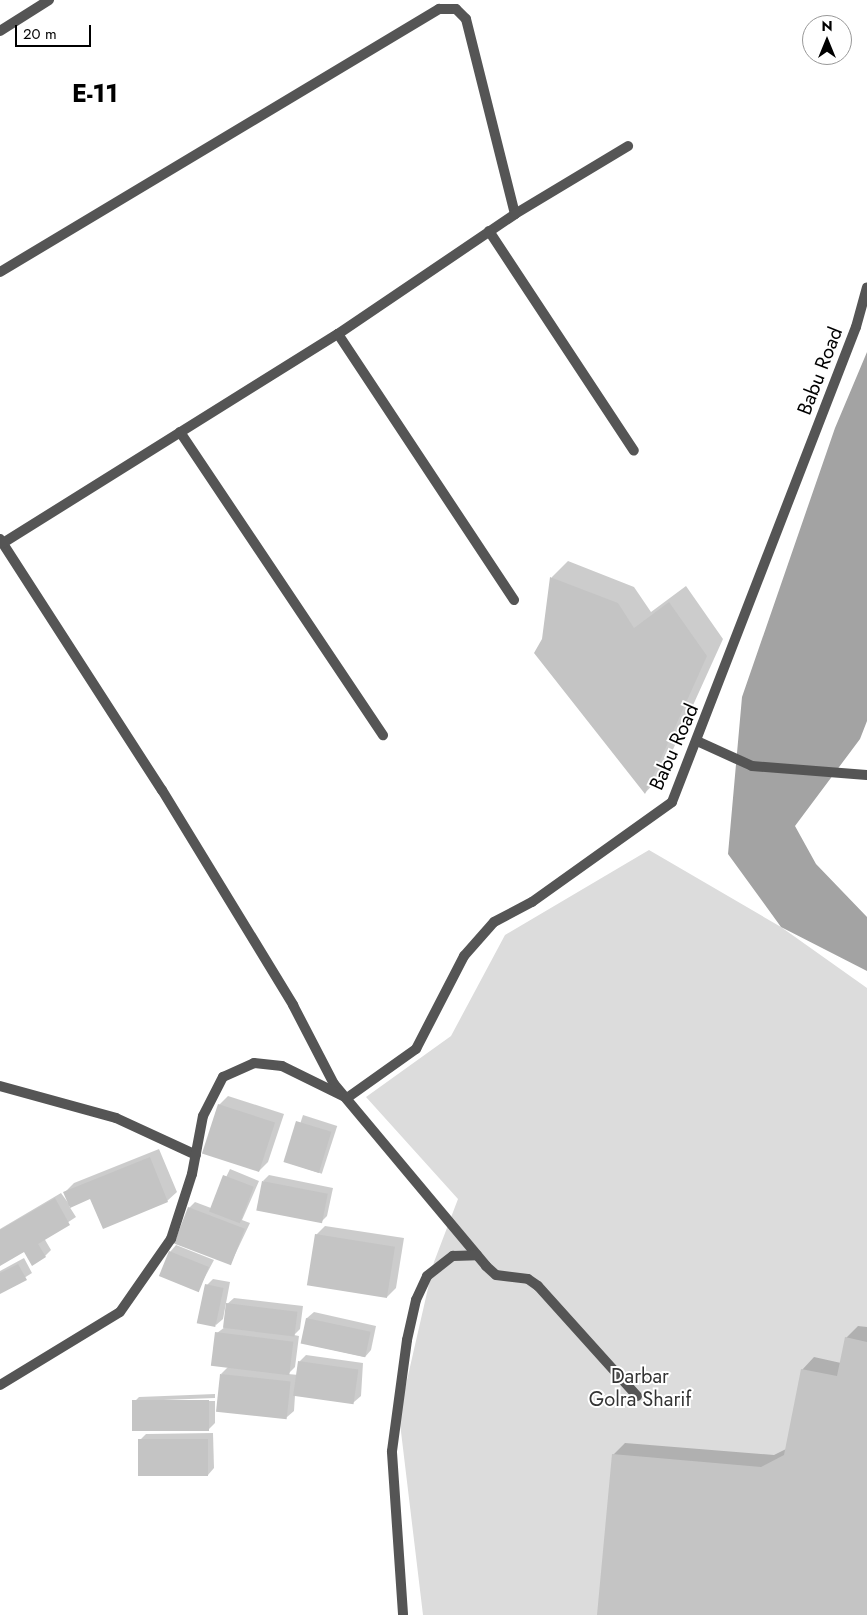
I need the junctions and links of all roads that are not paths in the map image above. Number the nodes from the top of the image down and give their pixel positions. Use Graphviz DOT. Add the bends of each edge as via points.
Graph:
graph roads {
  1 [pos="49,0"];
  2 [pos="0,31"];
  3 [pos="628,146"];
  4 [pos="515,214"];
  5 [pos="489,231"];
  6 [pos="0,272"];
  7 [pos="867,287"];
  8 [pos="863,322"];
  9 [pos="338,334"];
  10 [pos="180,432"];
  11 [pos="634,451"];
  12 [pos="1,541"];
  13 [pos="514,600"];
  14 [pos="383,735"];
  15 [pos="697,741"];
  16 [pos="867,775"];
  17 [pos="0,1086"];
  18 [pos="347,1098"];
  19 [pos="196,1155"];
  20 [pos="477,1255"];
  21 [pos="0,1386"];
  22 [pos="637,1396"];
  23 [pos="403,1614"];
  1 -- 2 [label="street"];
  3 -- 4 [label="street"];
  4 -- 5 [label="street"];
  4 -- 6 [label="street" via="466,19 456,9 439,9"];
  5 -- 9 [label="street"];
  5 -- 11 [label="street"];
  7 -- 8 [label="street, Babu Road"];
  8 -- 15 [label="street, Babu Road"];
  9 -- 10 [label="street"];
  9 -- 13 [label="street"];
  10 -- 12 [label="street"];
  10 -- 14 [label="street"];
  12 -- 18 [label="street" via="167,798 294,1005 334,1084"];
  15 -- 16 [label="street" via="752,766"];
  15 -- 18 [label="street, Babu Road" via="672,802 532,902 494,922 455,972 416,1049"];
  17 -- 19 [label="street" via="116,1118"];
  18 -- 19 [label="street" via="282,1066 254,1063 223,1077 203,1116"];
  18 -- 20 [label="street" via="392,1158"];
  19 -- 21 [label="street" via="171,1239 120,1312"];
  20 -- 22 [label="street" via="496,1275 528,1279 538,1286"];
  20 -- 23 [label="street" via="453,1256 427,1276 416,1300 407,1340 392,1451"];
}
